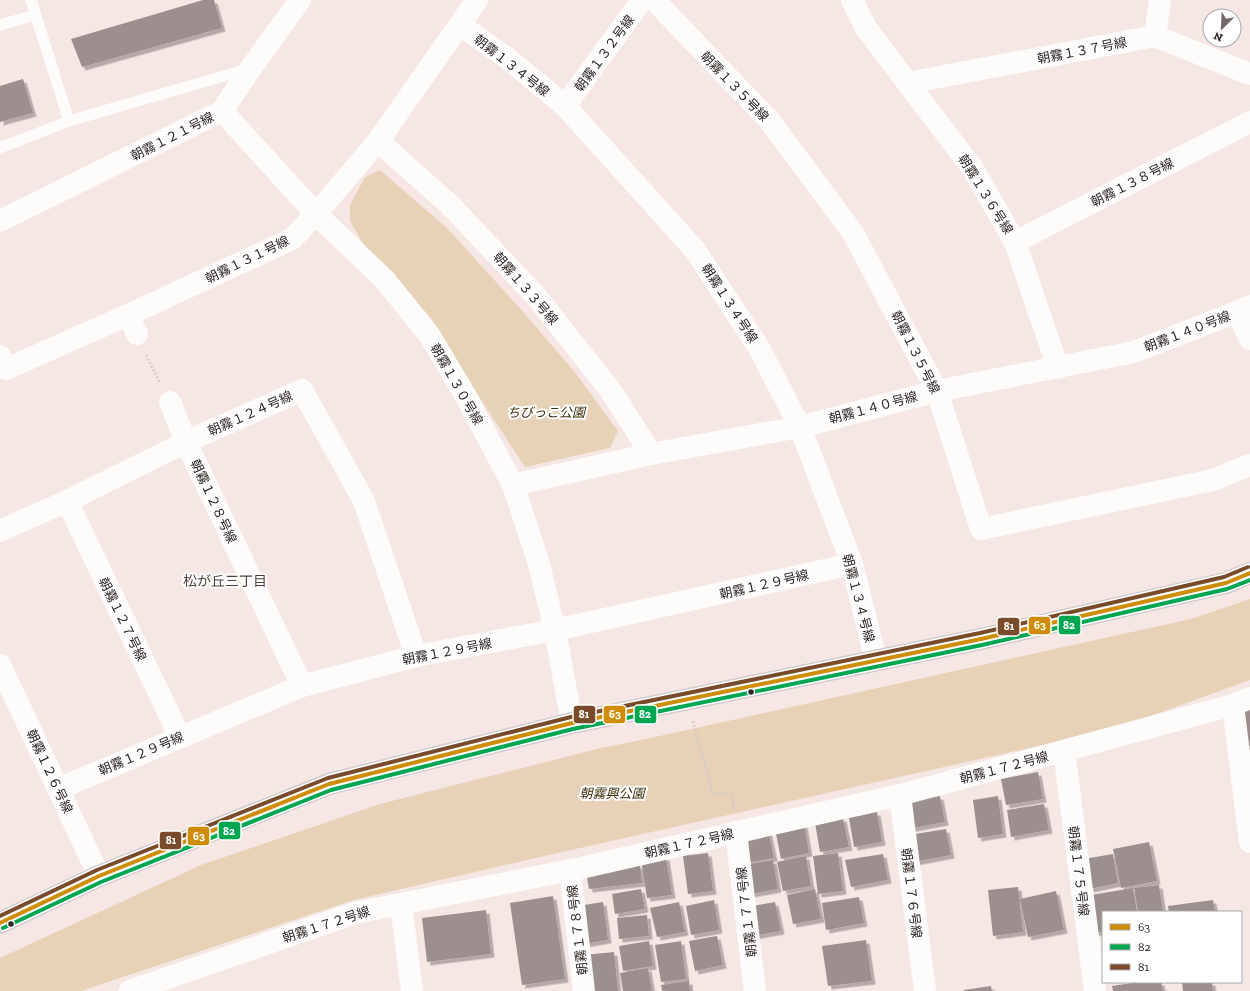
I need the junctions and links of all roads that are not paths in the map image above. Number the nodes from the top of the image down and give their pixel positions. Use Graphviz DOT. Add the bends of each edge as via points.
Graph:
graph roads {
  1 [pos="31,0"];
  2 [pos="300,0"];
  3 [pos="477,0"];
  4 [pos="642,0"];
  5 [pos="654,0"];
  6 [pos="852,0"];
  7 [pos="1160,0"];
  8 [pos="35,15"];
  9 [pos="0,25"];
  10 [pos="460,25"];
  11 [pos="1155,36"];
  12 [pos="251,68"];
  13 [pos="1250,74"];
  14 [pos="908,84"];
  15 [pos="565,106"];
  16 [pos="222,111"];
  17 [pos="69,120"];
  18 [pos="1250,122"];
  19 [pos="378,141"];
  20 [pos="0,148"];
  21 [pos="316,214"];
  22 [pos="0,221"];
  23 [pos="1015,242"];
  24 [pos="1244,309"];
  25 [pos="128,315"];
  26 [pos="137,334"];
  27 [pos="1250,339"];
  28 [pos="0,356"];
  29 [pos="1058,368"];
  30 [pos="937,391"];
  31 [pos="170,402"];
  32 [pos="800,427"];
  33 [pos="186,442"];
  34 [pos="651,454"];
  35 [pos="1250,465"];
  36 [pos="513,485"];
  37 [pos="67,501"];
  38 [pos="0,531"];
  39 [pos="852,564"];
  40 [pos="1250,573"];
  41 [pos="555,630"];
  42 [pos="416,656"];
  43 [pos="876,661"];
  44 [pos="0,665"];
  45 [pos="302,686"];
  46 [pos="1241,702"];
  47 [pos="572,723"];
  48 [pos="180,737"];
  49 [pos="1064,751"];
  50 [pos="58,789"];
  51 [pos="900,795"];
  52 [pos="736,832"];
  53 [pos="1250,842"];
  54 [pos="570,870"];
  55 [pos="100,876"];
  56 [pos="401,904"];
  57 [pos="0,923"];
  58 [pos="130,991"];
  59 [pos="412,991"];
  60 [pos="584,991"];
  61 [pos="755,991"];
  62 [pos="925,991"];
  63 [pos="1095,991"];
  1 -- 8 [label="lane"];
  2 -- 12 [label="street, 朝霧１２１号線"];
  3 -- 10 [label="street, 朝霧１３１号線"];
  4 -- 15 [label="street, 朝霧１３２号線"];
  5 -- 30 [label="street, 朝霧１３５号線" via="769,120 853,232"];
  6 -- 14 [label="street, 朝霧１３６号線" via="866,28"];
  7 -- 11 [label="street"];
  8 -- 9 [label="lane"];
  8 -- 17 [label="lane"];
  10 -- 15 [label="street, 朝霧１３４号線" via="507,58"];
  10 -- 19 [label="street, 朝霧１３１号線"];
  11 -- 13 [label="street"];
  11 -- 14 [label="street, 朝霧１３７号線"];
  12 -- 16 [label="street, 朝霧１２１号線"];
  12 -- 17 [label="lane"];
  14 -- 23 [label="street, 朝霧１３６号線" via="973,169"];
  15 -- 32 [label="street, 朝霧１３４号線" via="695,250 759,348"];
  16 -- 21 [label="street, 朝霧１３０号線"];
  16 -- 22 [label="street, 朝霧１２１号線"];
  17 -- 20 [label="lane"];
  18 -- 23 [label="street, 朝霧１３８号線"];
  19 -- 21 [label="street, 朝霧１３１号線"];
  19 -- 34 [label="street, 朝霧１３３号線" via="450,205 535,295 611,391"];
  21 -- 25 [label="street, 朝霧１３１号線" via="292,239"];
  21 -- 36 [label="street, 朝霧１３０号線" via="386,280 430,336"];
  23 -- 29 [label="street, 朝霧１３６号線"];
  24 -- 27 [label="street"];
  24 -- 29 [label="street, 朝霧１４０号線" via="1134,352"];
  25 -- 26 [label="street"];
  25 -- 28 [label="street, 朝霧１３１号線" via="6,369"];
  29 -- 30 [label="street, 朝霧１４０号線"];
  30 -- 32 [label="street, 朝霧１４０号線"];
  30 -- 35 [label="street, 朝霧１３５号線" via="981,529 1213,480"];
  31 -- 33 [label="street, 朝霧１２８号線"];
  32 -- 34 [label="street, 朝霧１４０号線"];
  32 -- 39 [label="street, 朝霧１３４号線"];
  33 -- 37 [label="street, 朝霧１２４号線"];
  33 -- 42 [label="street, 朝霧１２４号線" via="302,390 364,501"];
  33 -- 45 [label="street, 朝霧１２８号線"];
  34 -- 36 [label="street, 朝霧１４０号線"];
  36 -- 41 [label="street, 朝霧１３０号線" via="538,561"];
  37 -- 38 [label="street, 朝霧１２４号線"];
  37 -- 48 [label="street, 朝霧１２７号線"];
  39 -- 41 [label="street, 朝霧１２９号線"];
  39 -- 43 [label="street, 朝霧１３４号線"];
  40 -- 43 [label="street" via="1226,583"];
  41 -- 42 [label="street, 朝霧１２９号線"];
  41 -- 47 [label="street, 朝霧１３０号線"];
  42 -- 45 [label="street, 朝霧１２９号線"];
  43 -- 47 [label="street"];
  44 -- 50 [label="street, 朝霧１２６号線"];
  45 -- 48 [label="street, 朝霧１２９号線"];
  46 -- 49 [label="street, 朝霧１７２号線"];
  46 -- 53 [label="street"];
  47 -- 55 [label="street" via="330,784"];
  48 -- 50 [label="street, 朝霧１２９号線"];
  49 -- 51 [label="street, 朝霧１７２号線"];
  49 -- 63 [label="street, 朝霧１７５号線"];
  50 -- 55 [label="street, 朝霧１２６号線"];
  51 -- 52 [label="street, 朝霧１７２号線"];
  51 -- 62 [label="street, 朝霧１７６号線"];
  52 -- 54 [label="street, 朝霧１７２号線"];
  52 -- 61 [label="street, 朝霧１７７号線"];
  54 -- 56 [label="street, 朝霧１７２号線"];
  54 -- 60 [label="street, 朝霧１７８号線"];
  55 -- 57 [label="street"];
  56 -- 58 [label="street, 朝霧１７２号線" via="355,913"];
  56 -- 59 [label="street"];
}
